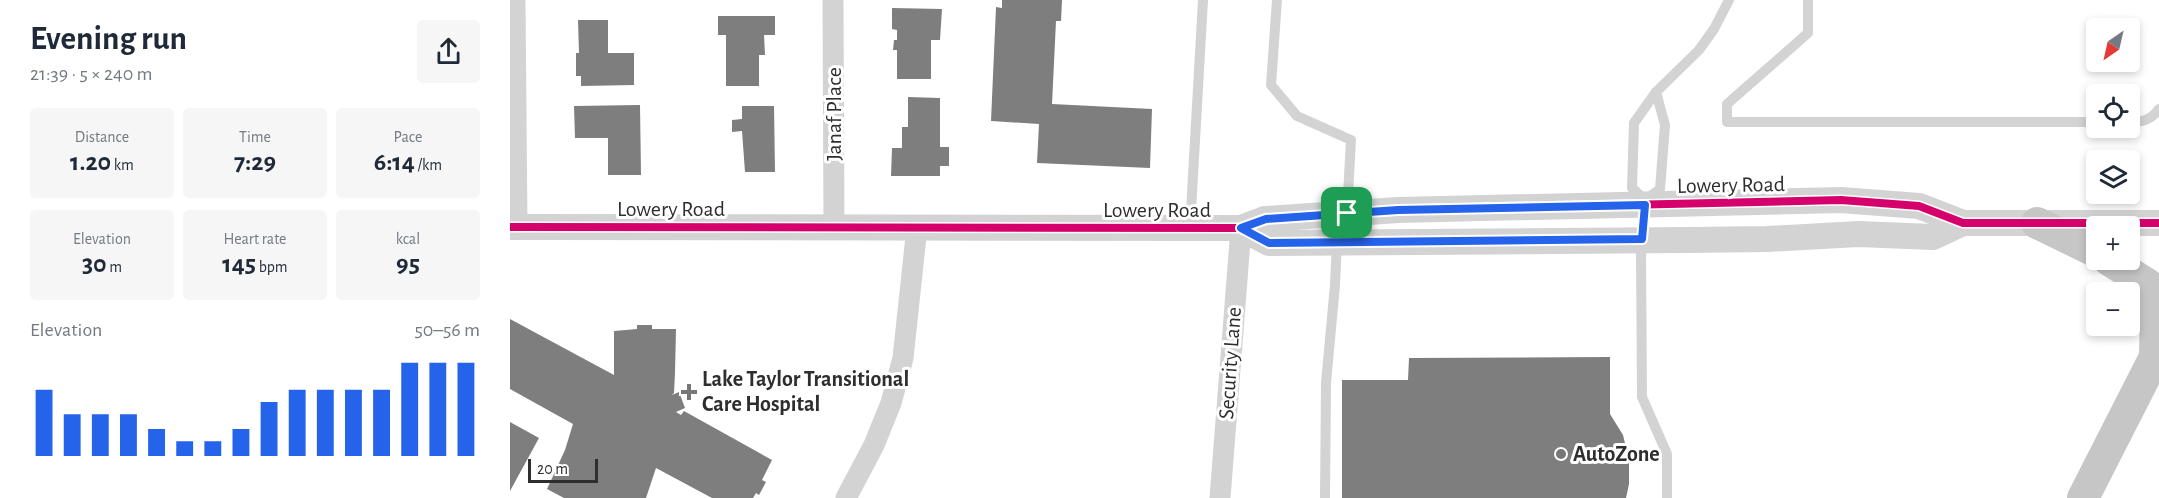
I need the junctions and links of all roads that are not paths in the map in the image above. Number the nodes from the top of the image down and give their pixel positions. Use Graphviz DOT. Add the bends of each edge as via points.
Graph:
graph roads {
  1 [pos="515,0"];
  2 [pos="833,0"];
  3 [pos="1203,0"];
  4 [pos="1277,0"];
  5 [pos="1729,0"];
  6 [pos="1808,0"];
  7 [pos="1656,92"];
  8 [pos="2159,109"];
  9 [pos="2086,122"];
  10 [pos="2140,122"];
  11 [pos="1645,202"];
  12 [pos="1347,213"];
  13 [pos="1963,223"];
  14 [pos="2037,223"];
  15 [pos="2159,223"];
  16 [pos="514,227"];
  17 [pos="834,227"];
  18 [pos="917,227"];
  19 [pos="1190,228"];
  20 [pos="1241,228"];
  21 [pos="1642,239"];
  22 [pos="1337,242"];
  23 [pos="2086,247"];
  24 [pos="2125,270"];
  25 [pos="2157,353"];
  26 [pos="846,498"];
  27 [pos="1220,498"];
  28 [pos="1325,498"];
  29 [pos="1667,498"];
  30 [pos="2083,498"];
  1 -- 16 [label="street"];
  2 -- 17 [label="street, Janaf Place"];
  3 -- 19 [label="lane"];
  4 -- 12 [label="lane" via="1271,86 1297,116 1351,140"];
  5 -- 7 [label="lane" via="1699,50"];
  6 -- 9 [label="lane" via="1808,33 1727,104 1727,122"];
  7 -- 11 [label="lane" via="1665,125 1660,189"];
  7 -- 11 [label="lane" via="1634,123 1632,188"];
  8 -- 10 [label="lane"];
  11 -- 12 [label="street, Lowery Road"];
  11 -- 13 [label="street, Lowery Road" via="1841,200 1919,206"];
  11 -- 21 [label="lane"];
  12 -- 20 [label="street, Lowery Road" via="1266,219"];
  13 -- 14 [label="street, Lowery Road"];
  13 -- 21 [label="street, Lowery Road" via="1933,237 1858,234"];
  14 -- 15 [label="street, Lowery Road"];
  14 -- 23 [label="main road"];
  16 -- 17 [label="street, Lowery Road"];
  17 -- 18 [label="street, Lowery Road"];
  18 -- 19 [label="street, Lowery Road"];
  18 -- 26 [label="street" via="903,358 874,445"];
  19 -- 20 [label="street, Lowery Road"];
  20 -- 22 [label="street, Lowery Road" via="1269,243"];
  20 -- 27 [label="street, Security Lane"];
  21 -- 22 [label="street, Lowery Road"];
  21 -- 29 [label="lane" via="1642,397 1667,454"];
  22 -- 28 [label="lane" via="1326,383"];
  24 -- 25 [label="main road" via="2147,284 2156,302"];
  25 -- 30 [label="main road"];
}
